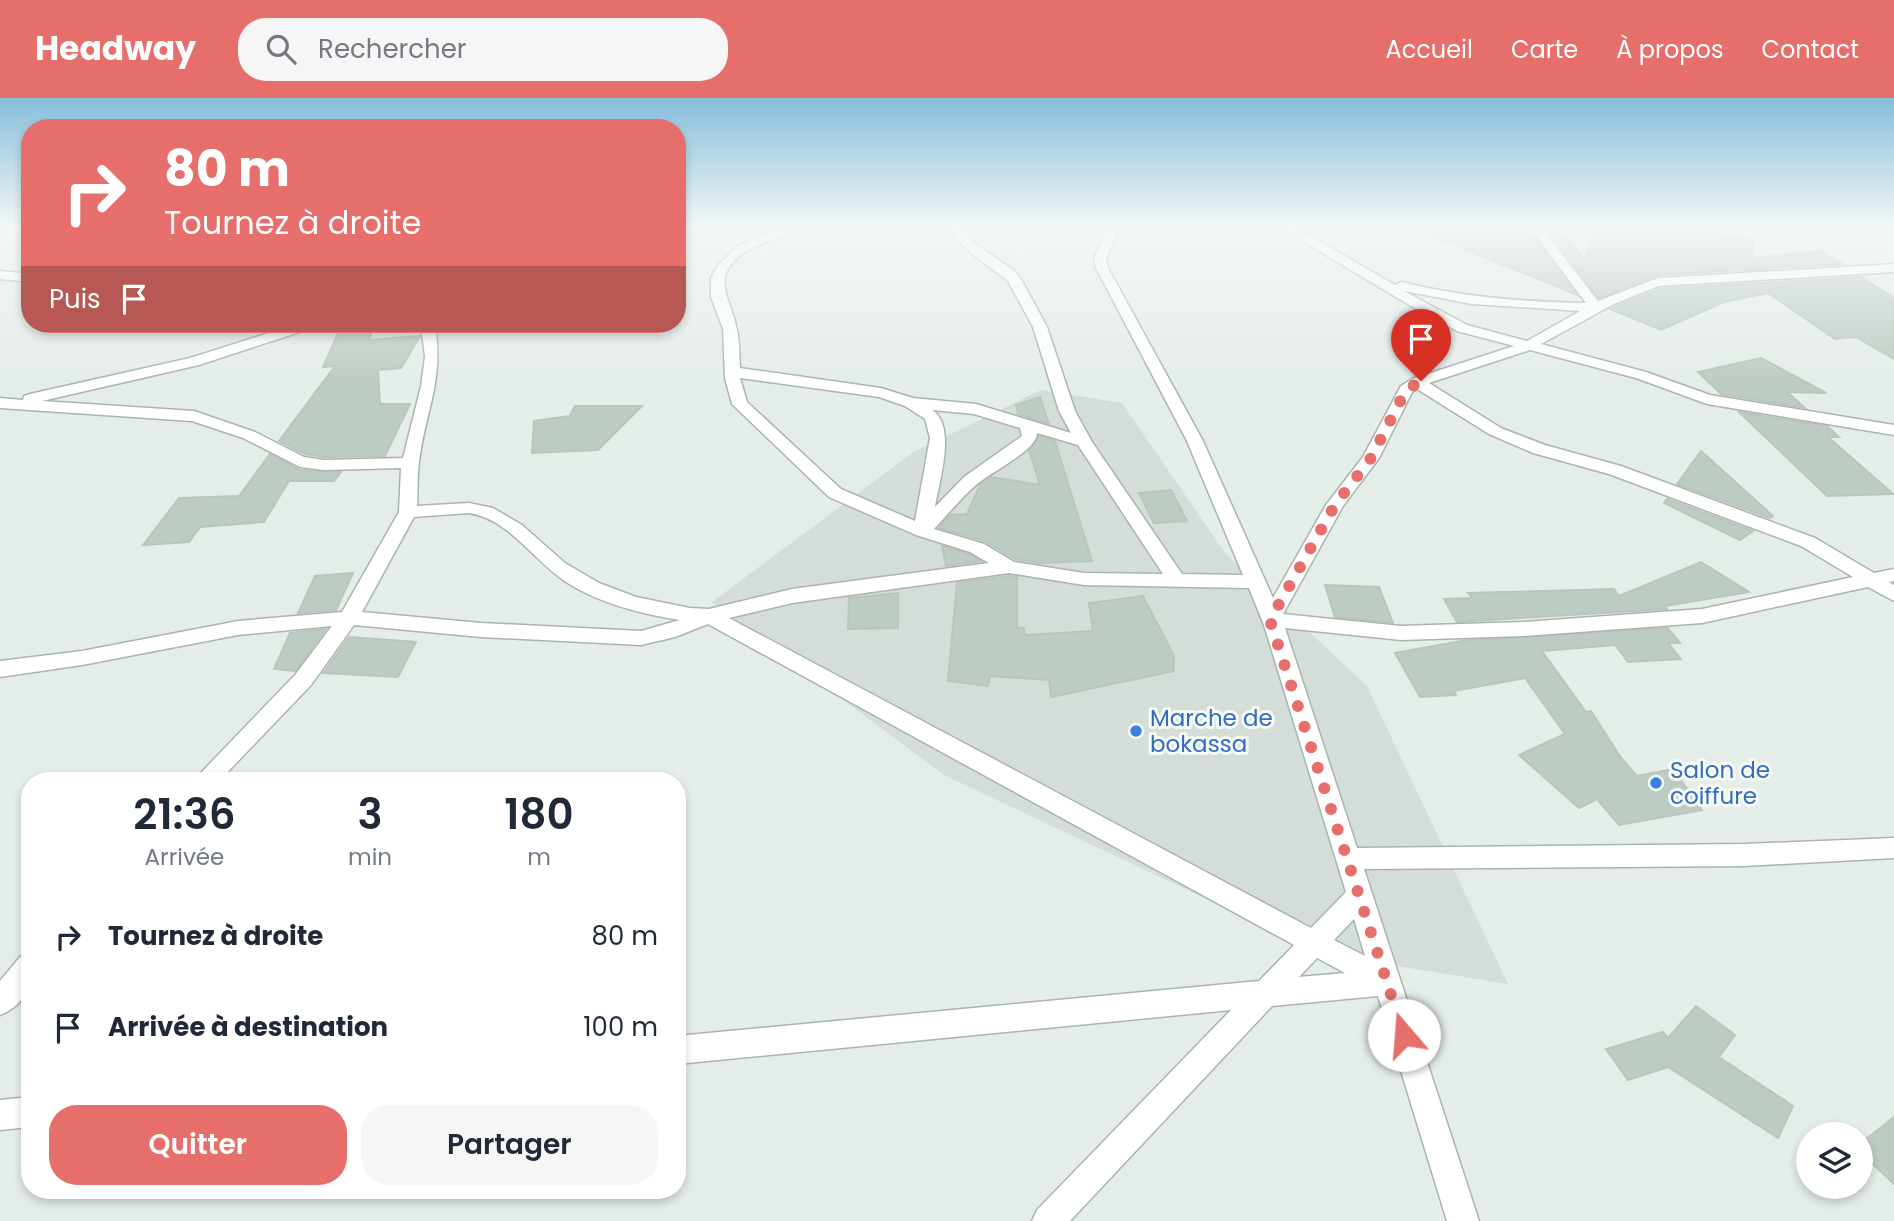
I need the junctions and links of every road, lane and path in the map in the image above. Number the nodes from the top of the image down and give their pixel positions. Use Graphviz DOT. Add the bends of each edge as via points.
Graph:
graph roads {
  1 [pos="718,277"];
  2 [pos="1012,277"];
  3 [pos="1107,277"];
  4 [pos="1373,277"];
  5 [pos="1574,277"];
  6 [pos="1735,277"];
  7 [pos="1376,279"];
  8 [pos="1596,307"];
  9 [pos="283,333"];
  10 [pos="429,333"];
  11 [pos="1528,345"];
  12 [pos="733,372"];
  13 [pos="1417,382"];
  14 [pos="3,403"];
  15 [pos="911,403"];
  16 [pos="1027,424"];
  17 [pos="1894,430"];
  18 [pos="1083,442"];
  19 [pos="410,463"];
  20 [pos="408,512"];
  21 [pos="922,531"];
  22 [pos="1009,568"];
  23 [pos="1894,575"];
  24 [pos="1869,579"];
  25 [pos="1177,581"];
  26 [pos="1257,583"];
  27 [pos="1894,594"];
  28 [pos="709,615"];
  29 [pos="349,618"];
  30 [pos="1270,620"];
  31 [pos="0,669"];
  32 [pos="214,772"];
  33 [pos="1894,848"];
  34 [pos="1347,859"];
  35 [pos="1359,896"];
  36 [pos="1314,943"];
  37 [pos="21,977"];
  38 [pos="1387,982"];
  39 [pos="1266,993"];
  40 [pos="0,1002"];
  41 [pos="686,1049"];
  42 [pos="21,1113"];
  43 [pos="0,1115"];
  44 [pos="1048,1221"];
  45 [pos="1463,1221"];
  1 -- 12 [label="street" via="718,296 731,334"];
  2 -- 18 [label="street" via="1040,327 1067,411"];
  3 -- 26 [label="street" via="1195,441"];
  4 -- 7 [label="street"];
  5 -- 8 [label="street"];
  6 -- 8 [label="street" via="1658,282"];
  7 -- 8 [label="street" via="1457,299"];
  7 -- 11 [label="street" via="1448,322"];
  8 -- 11 [label="street"];
  9 -- 14 [label="street" via="194,362"];
  10 -- 19 [label="street" via="429,386"];
  11 -- 13 [label="street"];
  11 -- 17 [label="street" via="1641,375 1707,399"];
  12 -- 15 [label="street" via="881,393"];
  12 -- 21 [label="street" via="740,404 835,493"];
  13 -- 24 [label="street" via="1495,432 1615,470 1808,542"];
  13 -- 30 [label="street" via="1406,390 1371,458 1335,505"];
  14 -- 19 [label="street" via="194,416 249,435 300,461"];
  15 -- 16 [label="street" via="976,409"];
  15 -- 21 [label="street" via="933,417 938,438"];
  16 -- 18 [label="street"];
  16 -- 21 [label="street" via="1030,438 970,481"];
  18 -- 25 [label="street"];
  19 -- 20 [label="street"];
  20 -- 28 [label="street" via="484,510 580,581 676,614"];
  20 -- 29 [label="street"];
  21 -- 22 [label="street" via="977,548"];
  22 -- 25 [label="street" via="1084,579"];
  22 -- 28 [label="street" via="792,596"];
  23 -- 24 [label="street"];
  24 -- 27 [label="street"];
  24 -- 30 [label="street" via="1702,617 1401,633"];
  25 -- 26 [label="street"];
  26 -- 30 [label="street"];
  28 -- 29 [label="street" via="641,638"];
  28 -- 36 [label="street"];
  29 -- 31 [label="street" via="238,628 82,659"];
  29 -- 32 [label="street" via="286,700"];
  30 -- 34 [label="street"];
  33 -- 34 [label="street" via="1744,855"];
  34 -- 35 [label="street"];
  35 -- 36 [label="street"];
  35 -- 38 [label="street"];
  36 -- 38 [label="street"];
  36 -- 39 [label="street"];
  37 -- 40 [label="street"];
  38 -- 39 [label="street"];
  38 -- 45 [label="street"];
  39 -- 41 [label="street"];
  39 -- 44 [label="street"];
  42 -- 43 [label="street"];
}
